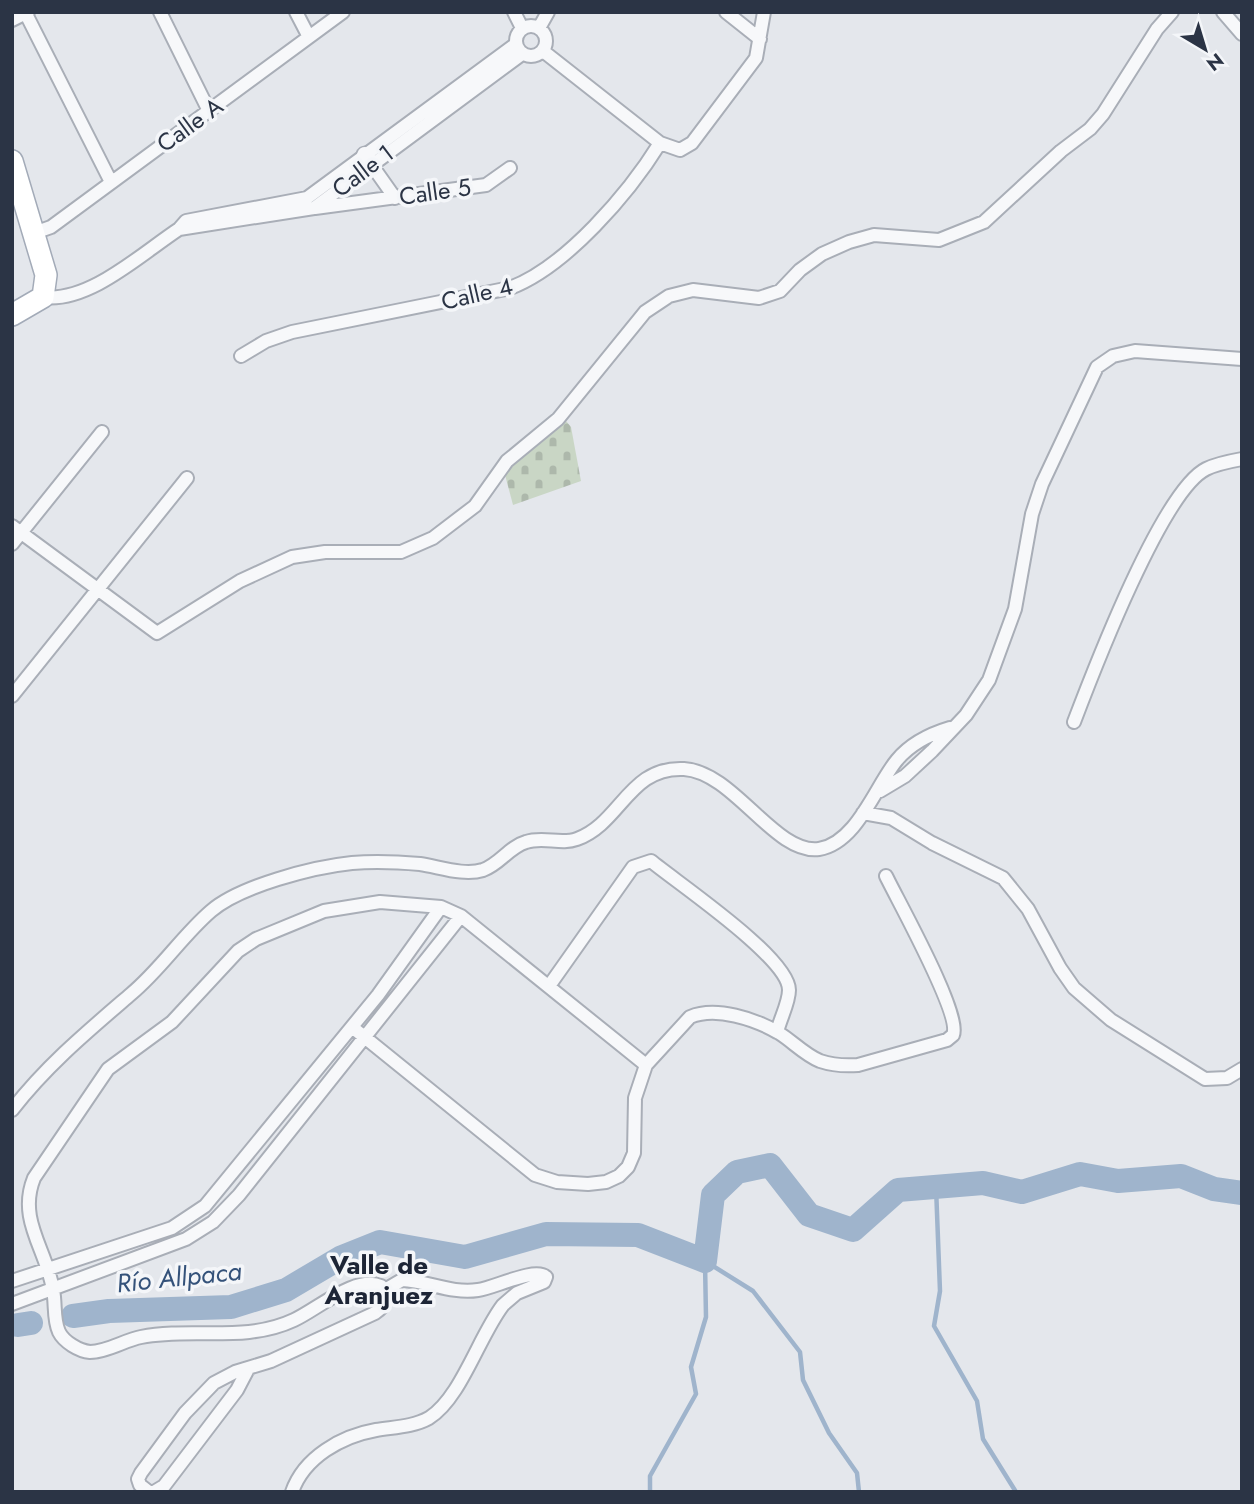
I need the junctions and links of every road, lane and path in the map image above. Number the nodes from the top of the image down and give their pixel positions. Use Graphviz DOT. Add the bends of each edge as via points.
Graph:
graph roads {
  1 [pos="160,12"];
  2 [pos="296,12"];
  3 [pos="343,12"];
  4 [pos="514,12"];
  5 [pos="548,12"];
  6 [pos="726,12"];
  7 [pos="764,12"];
  8 [pos="1172,12"];
  9 [pos="1223,12"];
  10 [pos="26,13"];
  11 [pos="12,20"];
  12 [pos="522,28"];
  13 [pos="539,28"];
  14 [pos="1242,33"];
  15 [pos="309,37"];
  16 [pos="760,39"];
  17 [pos="519,49"];
  18 [pos="543,51"];
  19 [pos="209,111"];
  20 [pos="660,142"];
  21 [pos="368,160"];
  22 [pos="12,162"];
  23 [pos="510,168"];
  24 [pos="111,182"];
  25 [pos="395,198"];
  26 [pos="314,208"];
  27 [pos="179,229"];
  28 [pos="34,233"];
  29 [pos="43,298"];
  30 [pos="12,315"];
  31 [pos="241,356"];
  32 [pos="1242,359"];
  33 [pos="102,432"];
  34 [pos="1242,459"];
  35 [pos="187,478"];
  36 [pos="17,529"];
  37 [pos="12,544"];
  38 [pos="97,589"];
  39 [pos="12,696"];
  40 [pos="1074,723"];
  41 [pos="863,813"];
  42 [pos="886,876"];
  43 [pos="441,907"];
  44 [pos="461,916"];
  45 [pos="549,986"];
  46 [pos="352,1027"];
  47 [pos="777,1032"];
  48 [pos="364,1038"];
  49 [pos="646,1065"];
  50 [pos="1242,1069"];
  51 [pos="12,1110"];
  52 [pos="48,1270"];
  53 [pos="12,1281"];
  54 [pos="53,1290"];
  55 [pos="385,1290"];
  56 [pos="12,1304"];
  57 [pos="248,1369"];
  58 [pos="152,1492"];
  59 [pos="292,1492"];
  1 -- 19 [label="street"];
  2 -- 15 [label="street"];
  3 -- 15 [label="street, Calle A"];
  4 -- 12 [label="street"];
  5 -- 13 [label="street"];
  6 -- 16 [label="street"];
  7 -- 16 [label="street"];
  8 -- 38 [label="street" via="1090,129 984,222 939,240 874,235 849,242 811,262 780,291 759,298 693,290 669,296 645,312 558,419 507,461 475,506 425,542 401,552 292,557 240,581 158,633"];
  9 -- 14 [label="street"];
  10 -- 11 [label="street"];
  10 -- 24 [label="street"];
  12 -- 13 [label="street"];
  12 -- 17 [label="street"];
  13 -- 18 [label="street" via="546,38"];
  15 -- 19 [label="street, Calle A"];
  16 -- 20 [label="street" via="755,58 692,143 680,149"];
  17 -- 18 [label="street" via="535,56"];
  17 -- 21 [label="street, Calle 1"];
  18 -- 20 [label="street"];
  19 -- 24 [label="street, Calle A"];
  20 -- 31 [label="street, Calle 4" via="628,190 532,280 292,332"];
  21 -- 25 [label="street"];
  21 -- 26 [label="street, Calle 1"];
  21 -- 27 [label="street, Calle 1" via="303,199 196,217"];
  22 -- 28 [label="main road"];
  23 -- 25 [label="street, Calle 5" via="486,185"];
  24 -- 28 [label="street, Calle A" via="51,227"];
  25 -- 26 [label="street, Calle 5"];
  26 -- 27 [label="street, Calle 1"];
  27 -- 29 [label="street, Calle 1" via="89,289 60,299"];
  28 -- 29 [label="main road" via="46,275"];
  29 -- 30 [label="main road"];
  32 -- 41 [label="street" via="1135,351 1113,356 1097,367 1041,484 1016,609 978,698 932,751 905,776 879,791"];
  33 -- 36 [label="street"];
  34 -- 40 [label="street" via="1204,469 1184,489 1118,607"];
  35 -- 38 [label="street"];
  36 -- 37 [label="street"];
  36 -- 38 [label="street"];
  38 -- 39 [label="street"];
  41 -- 50 [label="street" via="891,818 1003,878 1028,909 1074,988 1111,1020 1205,1079 1227,1078"];
  41 -- 51 [label="street" via="830,845 808,849 751,812 721,782 704,773 660,771 643,779 587,834 574,841 527,841 481,871 382,861 348,863 237,894 213,909 142,984 36,1079"];
  42 -- 47 [label="street" via="955,1022 953,1035 844,1066 818,1060"];
  43 -- 44 [label="street"];
  43 -- 46 [label="street"];
  43 -- 52 [label="street" via="402,902 358,905 324,911 274,929 238,951 172,1022 108,1069 27,1193 31,1230"];
  44 -- 45 [label="street"];
  44 -- 48 [label="street"];
  45 -- 47 [label="street" via="633,867 651,862 759,945 781,968 789,990"];
  45 -- 49 [label="street"];
  46 -- 48 [label="street"];
  46 -- 52 [label="street" via="224,1185 191,1218"];
  47 -- 49 [label="street" via="723,1013 703,1012 690,1017"];
  48 -- 49 [label="street" via="525,1168 573,1184 606,1182 628,1167 634,1153 635,1098"];
  48 -- 54 [label="street" via="213,1222 175,1244"];
  52 -- 53 [label="street"];
  52 -- 54 [label="street"];
  54 -- 55 [label="street" via="60,1334 73,1347 90,1352 139,1337 269,1328 366,1284 375,1283"];
  54 -- 56 [label="street"];
  55 -- 57 [label="street" via="386,1302 374,1313"];
  55 -- 59 [label="street" via="402,1280 463,1291 536,1273 546,1277 503,1305 437,1412 406,1426 374,1430 331,1446 304,1472"];
  57 -- 58 [label="street" via="164,1486"];
  57 -- 58 [label="street" via="225,1375 185,1413 141,1473 139,1485"];
}
